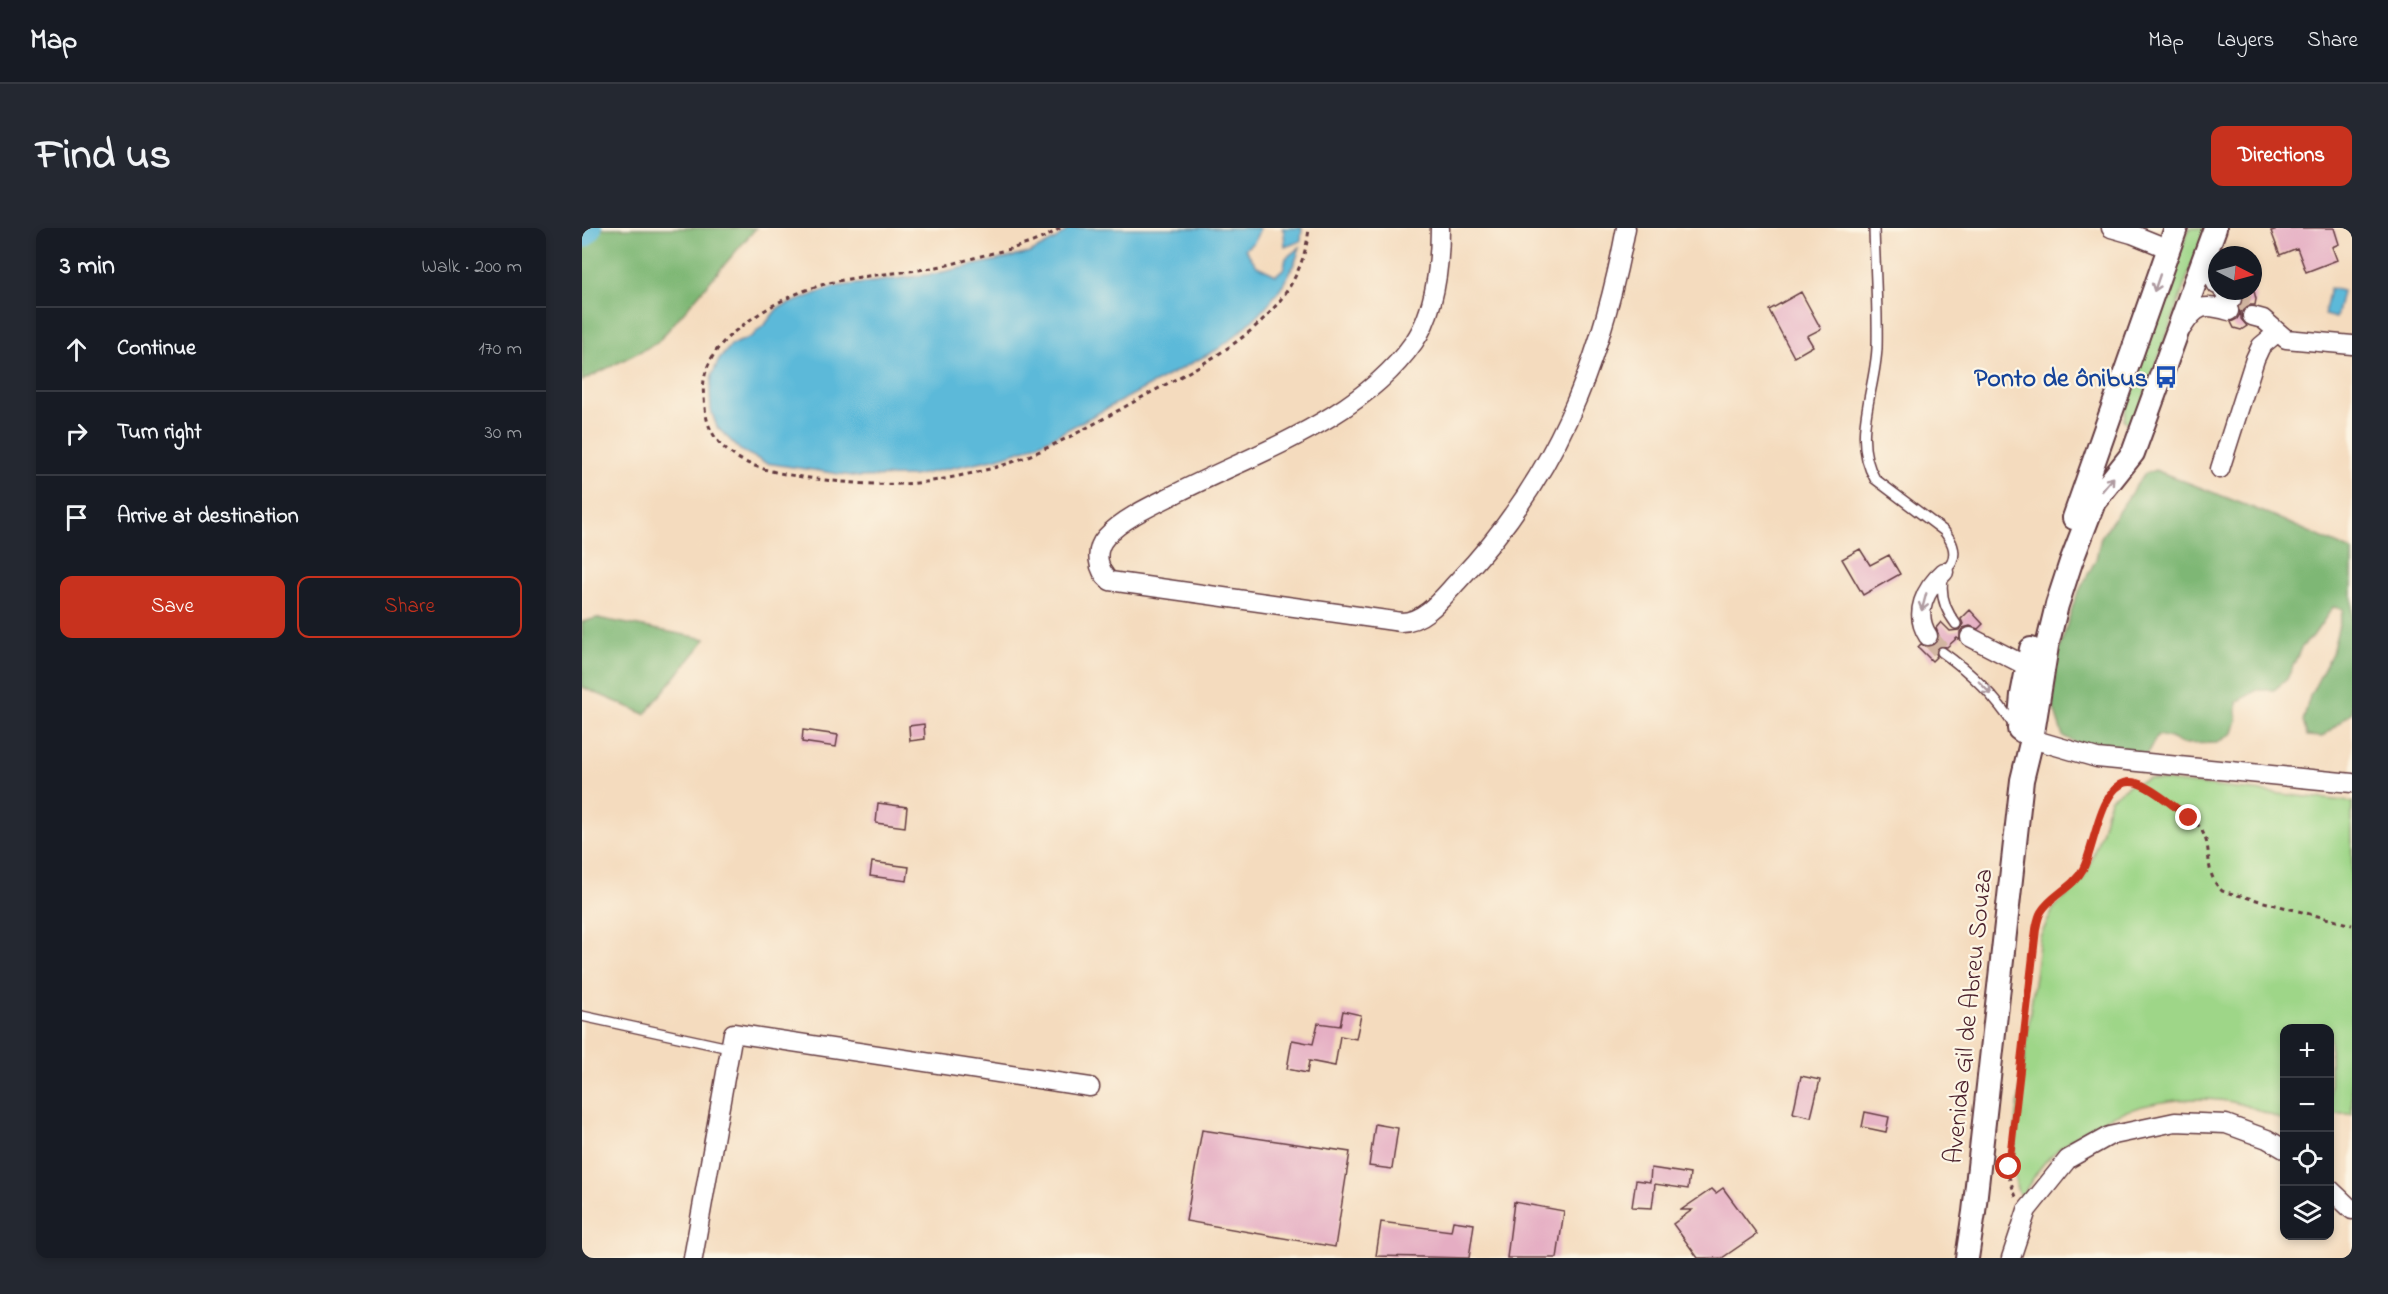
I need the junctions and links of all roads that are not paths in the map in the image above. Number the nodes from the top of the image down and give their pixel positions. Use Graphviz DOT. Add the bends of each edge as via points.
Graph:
graph roads {
  1 [pos="1440,228"];
  2 [pos="1626,228"];
  3 [pos="1874,228"];
  4 [pos="2111,228"];
  5 [pos="2215,228"];
  6 [pos="2173,238"];
  7 [pos="2204,260"];
  8 [pos="2208,268"];
  9 [pos="2228,300"];
  10 [pos="2254,310"];
  11 [pos="2278,332"];
  12 [pos="2175,339"];
  13 [pos="2352,345"];
  14 [pos="2121,384"];
  15 [pos="2141,432"];
  16 [pos="2220,469"];
  17 [pos="1944,572"];
  18 [pos="1956,624"];
  19 [pos="1928,636"];
  20 [pos="1970,637"];
  21 [pos="1942,652"];
  22 [pos="2034,670"];
  23 [pos="2025,735"];
  24 [pos="2352,783"];
  25 [pos="582,1016"];
  26 [pos="731,1040"];
  27 [pos="1090,1087"];
  28 [pos="2280,1146"];
  29 [pos="2334,1193"];
  30 [pos="2352,1210"];
  31 [pos="693,1258"];
  32 [pos="1967,1258"];
  33 [pos="2011,1258"];
  1 -- 2 [label="street" via="1430,304 1416,339 1395,365 1360,396 1316,425 1163,500 1113,531 1104,540 1098,556 1102,573 1110,581 1401,622 1416,620 1443,598 1482,556 1543,470 1600,340"];
  3 -- 17 [label="lane" via="1876,350 1864,426 1864,454 1875,479 1944,531 1952,542 1952,563"];
  4 -- 6 [label="street"];
  5 -- 7 [label="street, Avenida Gil de Abreu Souza"];
  6 -- 14 [label="street, Avenida Gil de Abreu Souza, one-way"];
  7 -- 8 [label="street"];
  7 -- 12 [label="street, Avenida Gil de Abreu Souza"];
  9 -- 12 [label="street" via="2194,311"];
  10 -- 11 [label="street"];
  11 -- 13 [label="street" via="2291,340"];
  11 -- 16 [label="street" via="2258,353"];
  12 -- 15 [label="street, Avenida Gil de Abreu Souza"];
  14 -- 15 [label="street" via="2124,394 2120,430"];
  14 -- 22 [label="street, Avenida Gil de Abreu Souza" via="2050,585"];
  22 -- 15 [label="street, Avenida Gil de Abreu Souza, one-way" via="2094,502 2130,459"];
  17 -- 18 [label="lane" via="1943,599"];
  17 -- 19 [label="street, one-way" via="1925,594 1921,617"];
  20 -- 22 [label="street"];
  21 -- 23 [label="lane, one-way" via="1988,690"];
  22 -- 23 [label="street, Avenida Gil de Abreu Souza"];
  23 -- 24 [label="street" via="2097,758"];
  23 -- 32 [label="street, Avenida Gil de Abreu Souza"];
  25 -- 26 [label="lane"];
  26 -- 27 [label="street"];
  26 -- 31 [label="street"];
  28 -- 33 [label="street" via="2226,1124 2175,1122 2109,1136 2068,1159 2027,1210"];
  29 -- 30 [label="street"];
}
